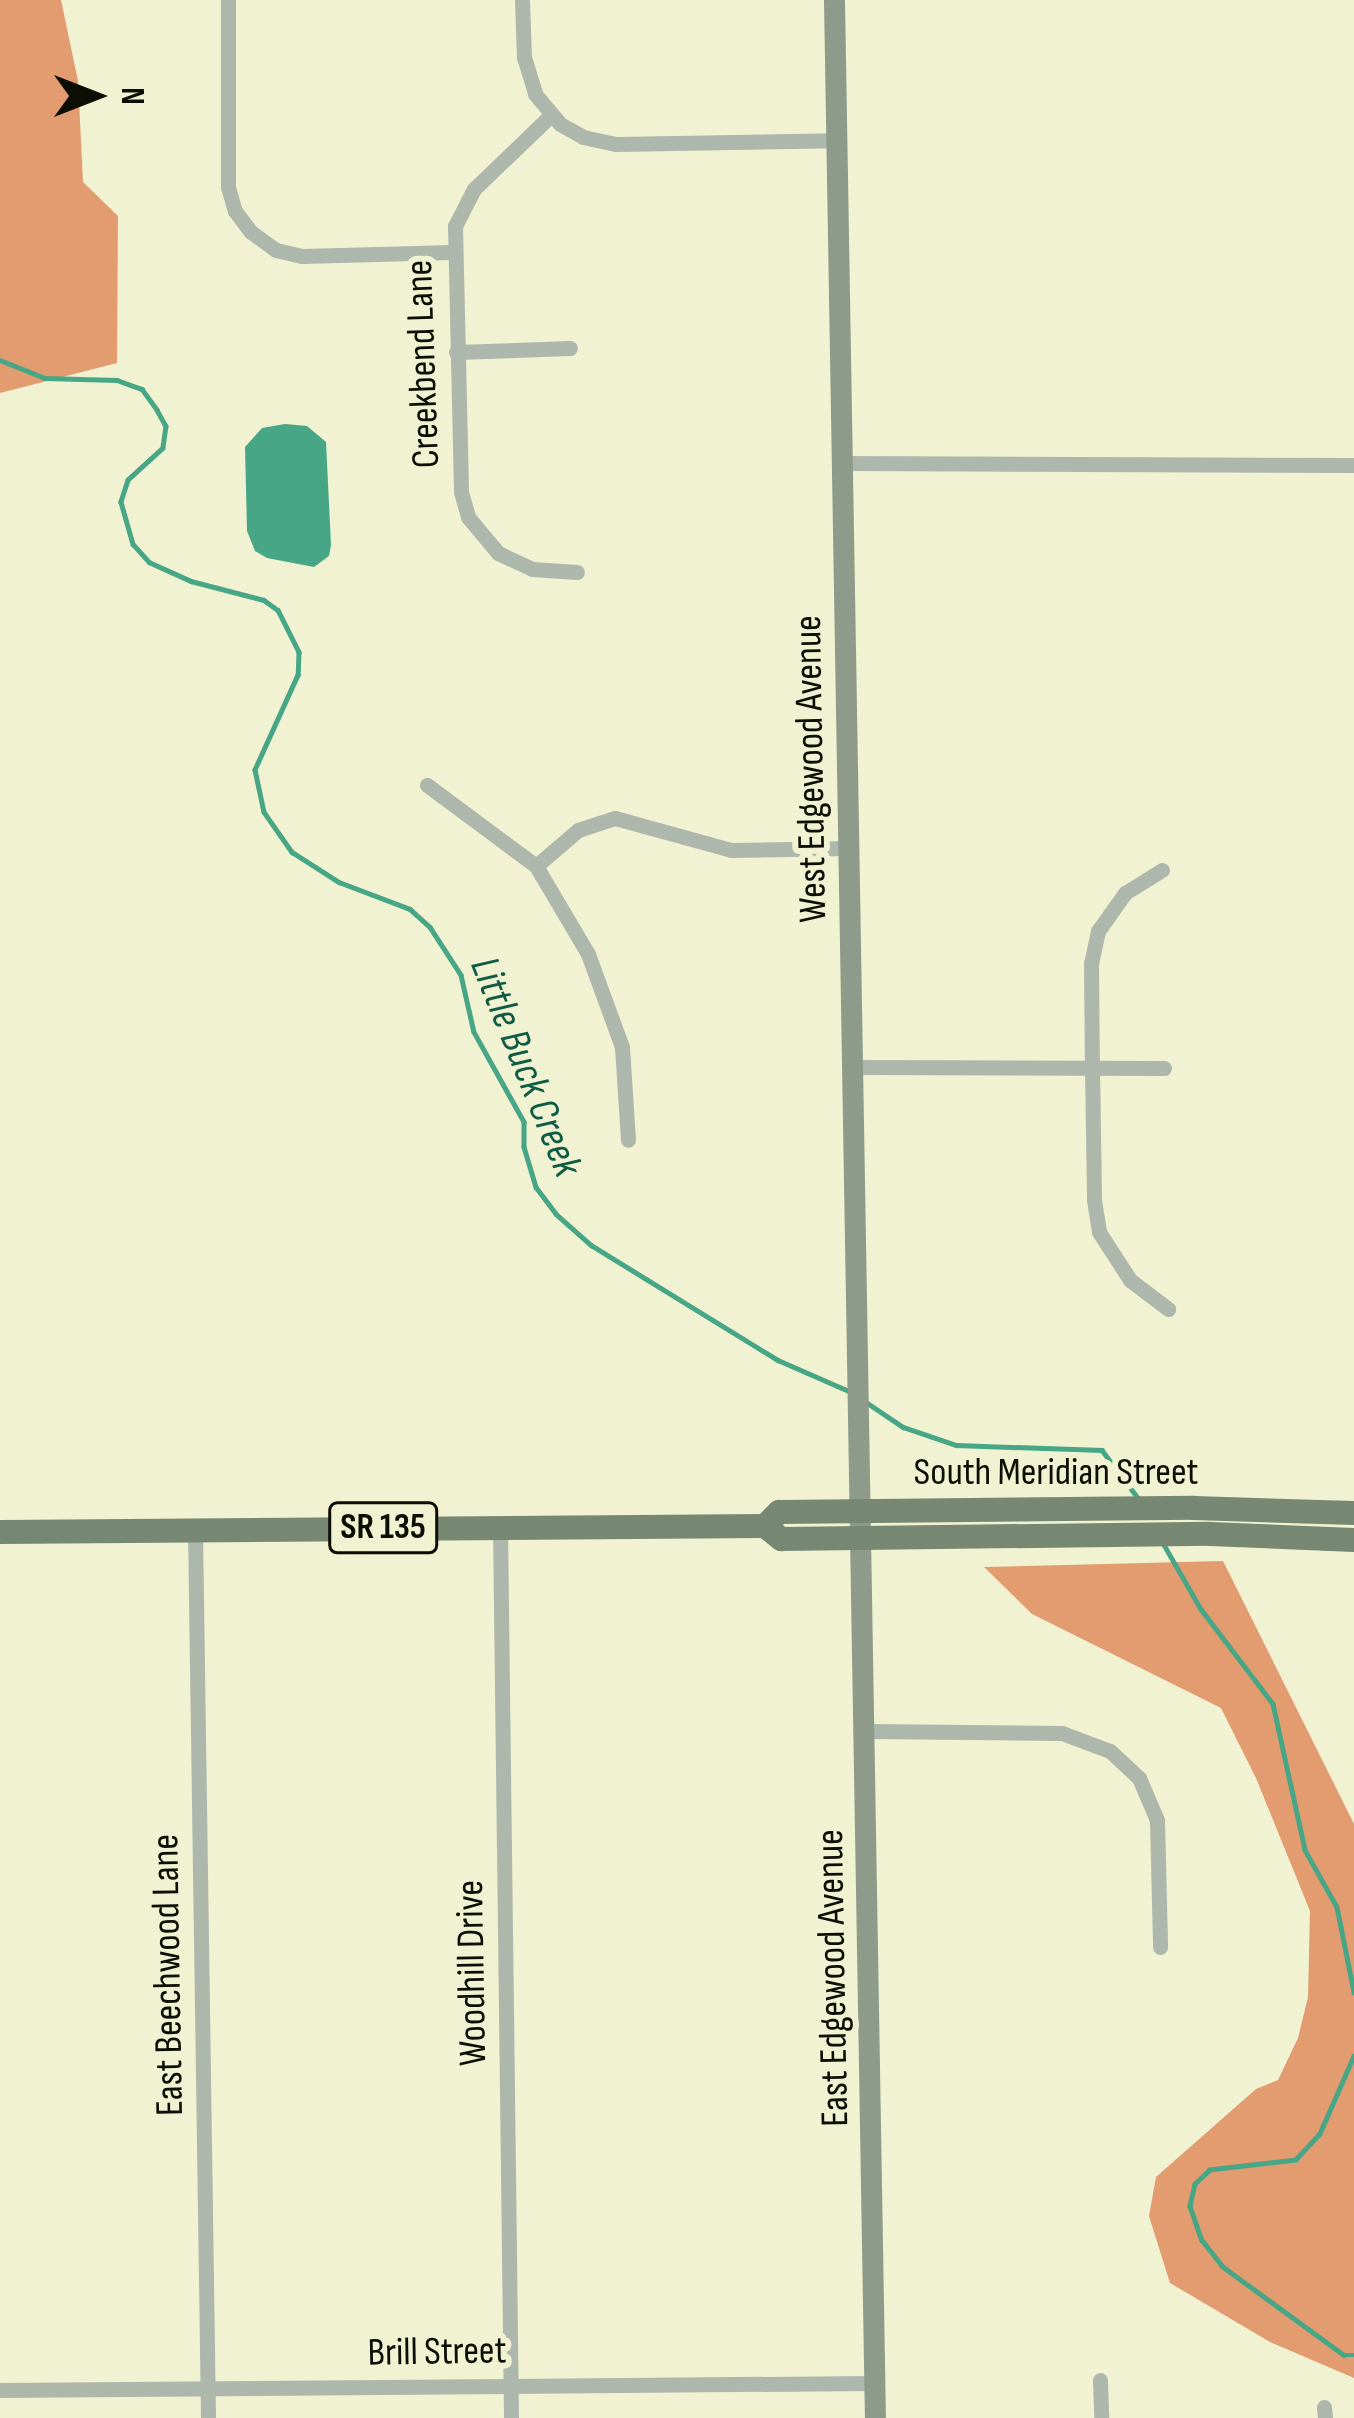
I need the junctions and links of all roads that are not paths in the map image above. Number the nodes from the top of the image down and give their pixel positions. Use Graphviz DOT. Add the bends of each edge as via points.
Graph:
graph roads {
  1 [pos="228,0"];
  2 [pos="523,0"];
  3 [pos="834,0"];
  4 [pos="551,115"];
  5 [pos="837,140"];
  6 [pos="453,252"];
  7 [pos="570,349"];
  8 [pos="456,352"];
  9 [pos="843,463"];
  10 [pos="1354,465"];
  11 [pos="577,572"];
  12 [pos="427,785"];
  13 [pos="849,848"];
  14 [pos="536,866"];
  15 [pos="1162,870"];
  16 [pos="854,1067"];
  17 [pos="1092,1068"];
  18 [pos="1164,1068"];
  19 [pos="628,1140"];
  20 [pos="1168,1309"];
  21 [pos="862,1511"];
  22 [pos="1354,1513"];
  23 [pos="765,1526"];
  24 [pos="500,1527"];
  25 [pos="195,1530"];
  26 [pos="0,1532"];
  27 [pos="863,1538"];
  28 [pos="1354,1540"];
  29 [pos="866,1731"];
  30 [pos="1160,1947"];
  31 [pos="1100,2380"];
  32 [pos="875,2383"];
  33 [pos="511,2385"];
  34 [pos="208,2388"];
  35 [pos="0,2390"];
  36 [pos="208,2418"];
  37 [pos="511,2418"];
  38 [pos="875,2418"];
  39 [pos="1101,2418"];
  1 -- 6 [label="street" via="230,196 256,238 290,255"];
  2 -- 4 [label="street" via="526,70"];
  3 -- 5 [label="main road, West Edgewood Avenue"];
  4 -- 5 [label="street" via="609,144"];
  4 -- 6 [label="street, Creekbend Lane" via="470,194"];
  5 -- 9 [label="main road, West Edgewood Avenue"];
  6 -- 8 [label="street, Creekbend Lane"];
  7 -- 8 [label="street"];
  8 -- 11 [label="street, Creekbend Lane" via="469,518 514,563"];
  9 -- 10 [label="street"];
  9 -- 13 [label="main road, West Edgewood Avenue"];
  12 -- 14 [label="street"];
  13 -- 14 [label="street" via="730,850 615,818 578,830"];
  13 -- 16 [label="main road, West Edgewood Avenue"];
  14 -- 19 [label="street" via="611,1006 626,1072"];
  15 -- 17 [label="street" via="1125,893 1098,931 1090,963"];
  16 -- 17 [label="street"];
  16 -- 21 [label="main road, West Edgewood Avenue"];
  17 -- 18 [label="street"];
  17 -- 20 [label="street" via="1100,1232 1130,1280"];
  21 -- 22 [label="main road, South Meridian Street / SR 135"];
  21 -- 23 [label="main road, South Meridian Street / SR 135" via="779,1512"];
  21 -- 27 [label="main road, West Edgewood Avenue"];
  23 -- 24 [label="main road, South Meridian Street / SR 135"];
  23 -- 27 [label="main road, South Meridian Street / SR 135" via="781,1539"];
  24 -- 25 [label="main road, South Meridian Street / SR 135"];
  24 -- 33 [label="street, Woodhill Drive"];
  25 -- 26 [label="main road, South Meridian Street / SR 135"];
  25 -- 34 [label="street, East Beechwood Lane"];
  27 -- 28 [label="main road, South Meridian Street / SR 135"];
  27 -- 29 [label="main road, East Edgewood Avenue"];
  29 -- 30 [label="street" via="1055,1732 1110,1750 1138,1778 1157,1820"];
  29 -- 32 [label="main road, East Edgewood Avenue"];
  31 -- 39 [label="street"];
  32 -- 33 [label="street, Brill Street"];
  32 -- 38 [label="main road, East Edgewood Avenue"];
  33 -- 34 [label="street, Brill Street"];
  33 -- 37 [label="street, Woodhill Drive"];
  34 -- 35 [label="street, Brill Street"];
  34 -- 36 [label="street, East Beechwood Lane"];
}
